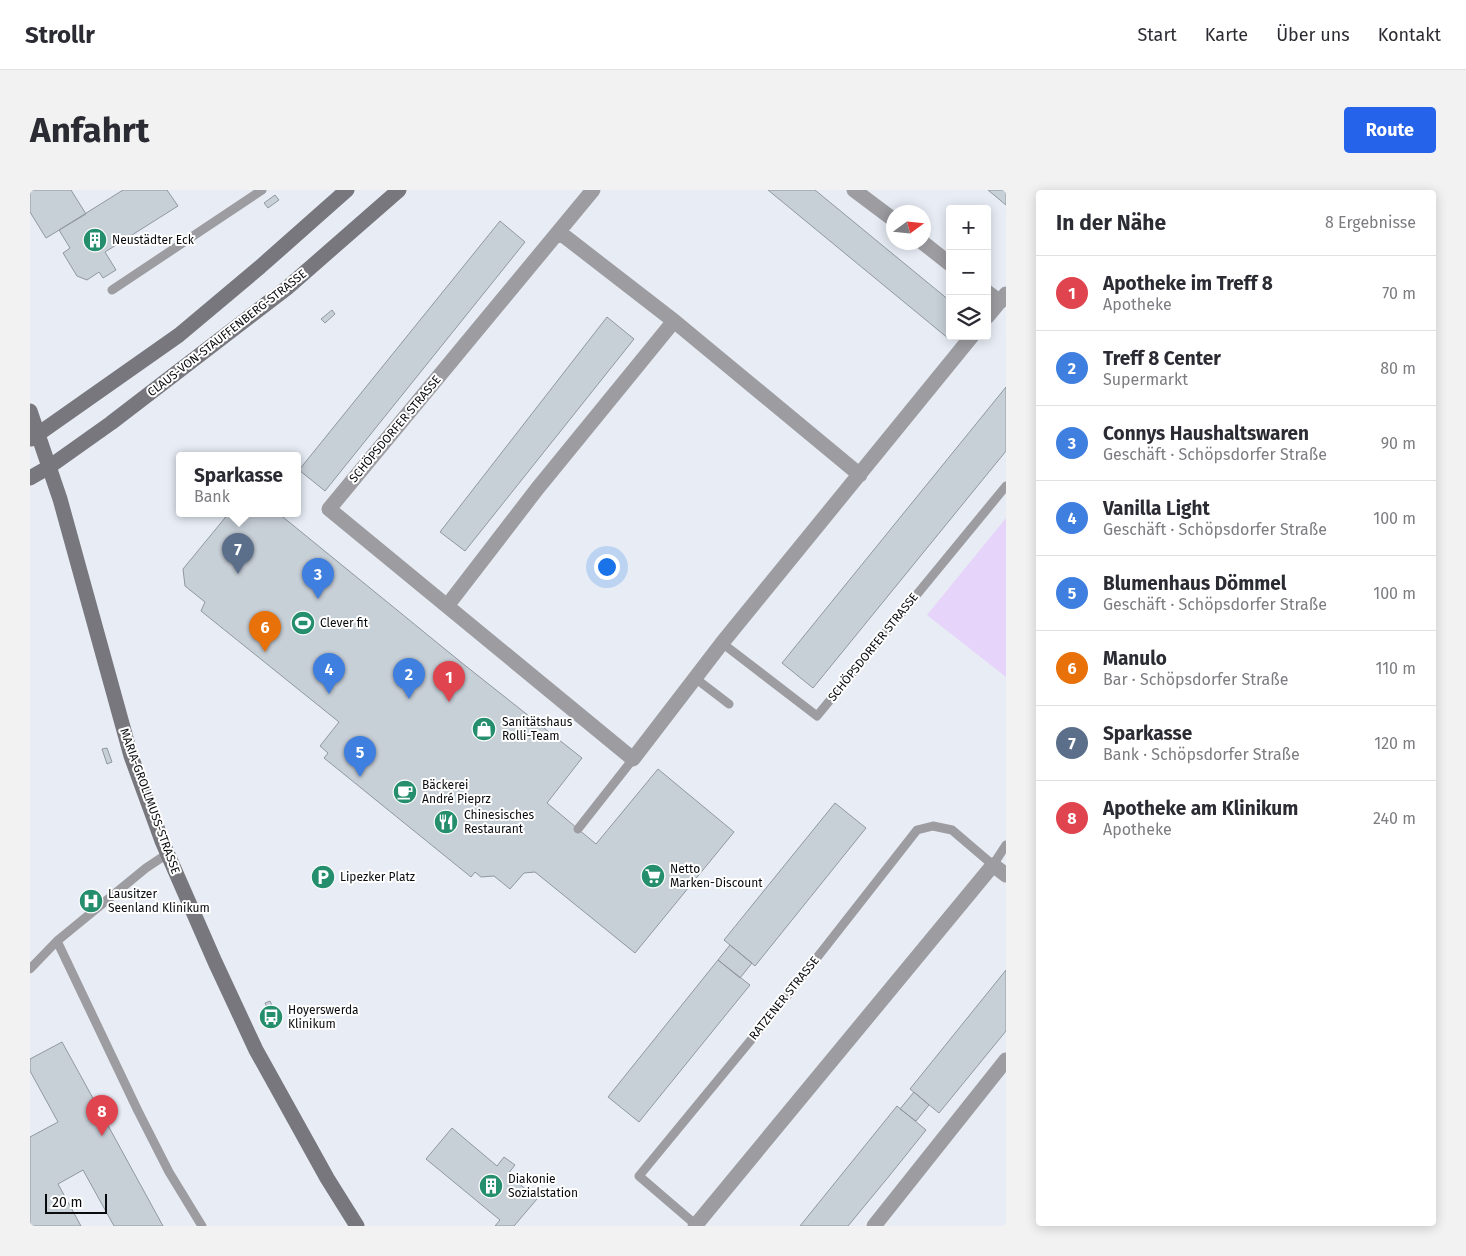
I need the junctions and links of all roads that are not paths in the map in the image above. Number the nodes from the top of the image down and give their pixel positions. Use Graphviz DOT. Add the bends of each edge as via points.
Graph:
graph roads {
  1 [pos="262,190"];
  2 [pos="347,190"];
  3 [pos="399,190"];
  4 [pos="593,190"];
  5 [pos="854,190"];
  6 [pos="886,214"];
  7 [pos="559,232"];
  8 [pos="931,249"];
  9 [pos="946,261"];
  10 [pos="112,290"];
  11 [pos="991,294"];
  12 [pos="1003,298"];
  13 [pos="991,312"];
  14 [pos="674,320"];
  15 [pos="969,340"];
  16 [pos="30,411"];
  17 [pos="34,438"];
  18 [pos="49,467"];
  19 [pos="860,475"];
  20 [pos="30,478"];
  21 [pos="1006,486"];
  22 [pos="447,606"];
  23 [pos="722,643"];
  24 [pos="696,678"];
  25 [pos="729,704"];
  26 [pos="633,759"];
  27 [pos="578,829"];
  28 [pos="1006,845"];
  29 [pos="167,854"];
  30 [pos="993,865"];
  31 [pos="1006,875"];
  32 [pos="57,941"];
  33 [pos="30,969"];
  34 [pos="1006,1060"];
  35 [pos="200,1225"];
  36 [pos="357,1226"];
  37 [pos="695,1226"];
  38 [pos="874,1226"];
  1 -- 10 [label="lane"];
  2 -- 17 [label="street" via="179,335"];
  3 -- 18 [label="street, CLAUS-VON-STAUFFENBERG-STRASSE" via="287,288"];
  4 -- 7 [label="street, SCHÖPSDORFER STRASSE"];
  5 -- 6 [label="street"];
  7 -- 14 [label="street"];
  7 -- 22 [label="street, SCHÖPSDORFER STRASSE" via="329,509"];
  8 -- 9 [label="street"];
  11 -- 12 [label="street"];
  12 -- 13 [label="street"];
  14 -- 19 [label="street"];
  14 -- 22 [label="street"];
  15 -- 19 [label="street"];
  16 -- 17 [label="street, MARIA-GROLLMUSS-STRASSE"];
  17 -- 18 [label="street, MARIA-GROLLMUSS-STRASSE"];
  18 -- 20 [label="street, CLAUS-VON-STAUFFENBERG-STRASSE"];
  18 -- 29 [label="street, MARIA-GROLLMUSS-STRASSE" via="131,756"];
  19 -- 23 [label="street"];
  21 -- 23 [label="lane, SCHÖPSDORFER STRASSE" via="817,716"];
  22 -- 26 [label="street, SCHÖPSDORFER STRASSE"];
  23 -- 24 [label="street"];
  24 -- 25 [label="lane"];
  24 -- 26 [label="street"];
  26 -- 27 [label="lane"];
  28 -- 30 [label="lane, RATZENER STRASSE"];
  29 -- 32 [label="lane"];
  29 -- 36 [label="street, MARIA-GROLLMUSS-STRASSE" via="256,1050"];
  30 -- 31 [label="street, RATZENER STRASSE"];
  30 -- 37 [label="street, RATZENER STRASSE"];
  30 -- 37 [label="lane, RATZENER STRASSE" via="952,830 933,826 916,830 639,1176"];
  32 -- 33 [label="lane"];
  32 -- 35 [label="lane" via="138,1111"];
  34 -- 38 [label="street"];
}
